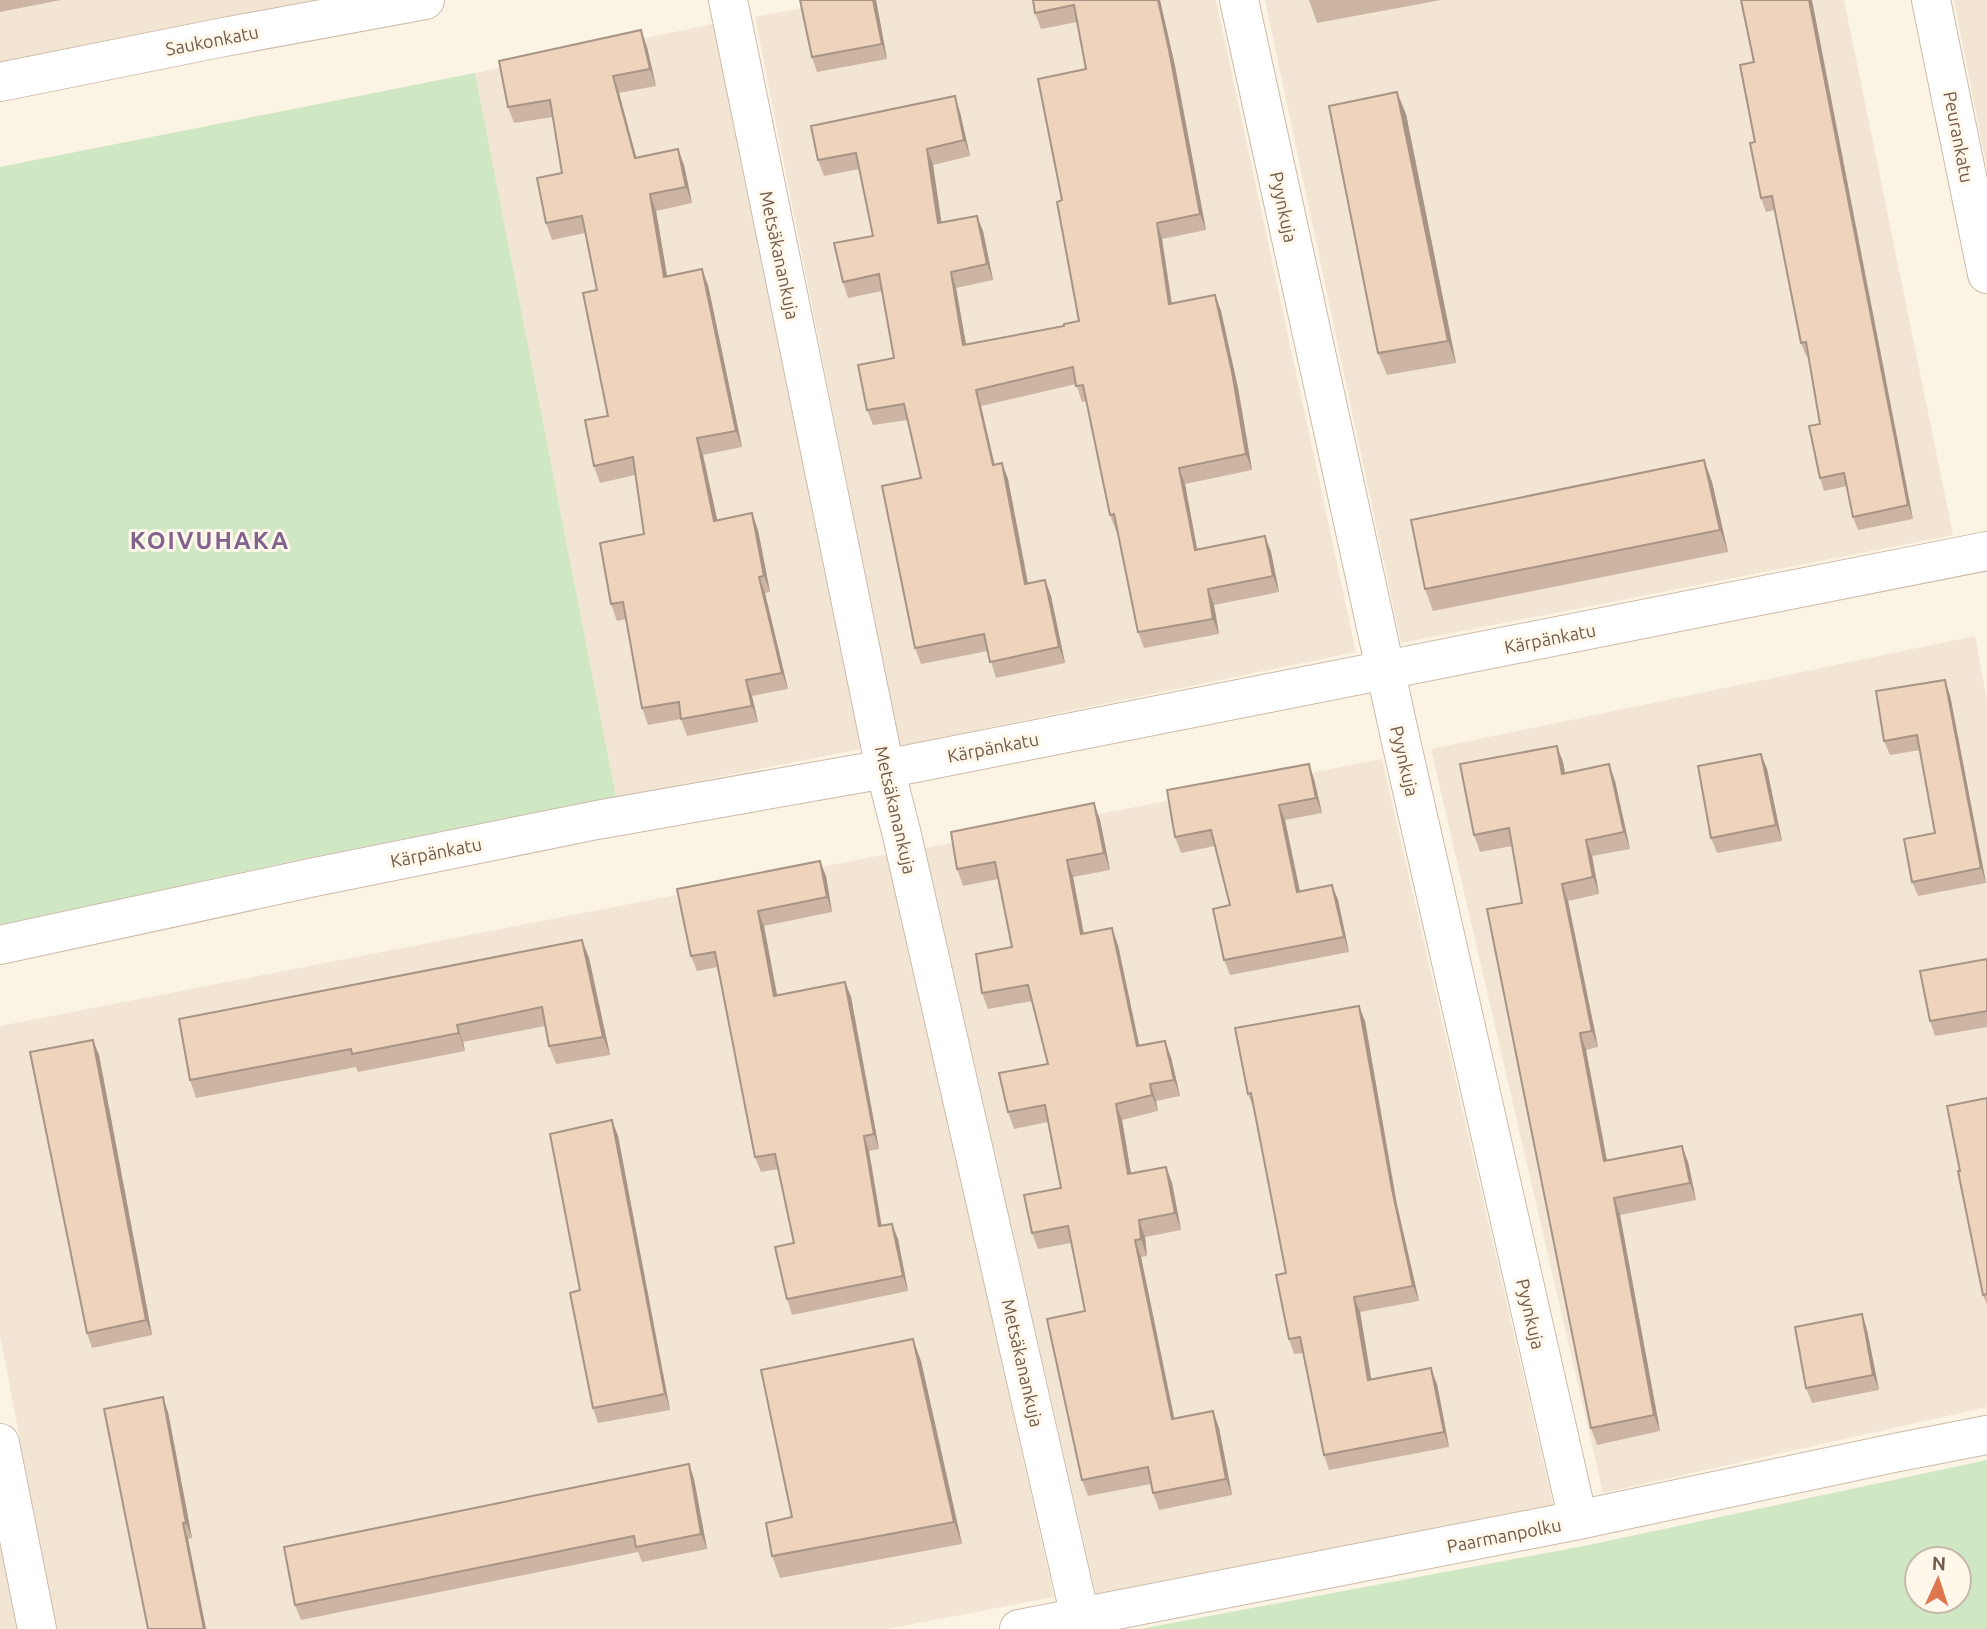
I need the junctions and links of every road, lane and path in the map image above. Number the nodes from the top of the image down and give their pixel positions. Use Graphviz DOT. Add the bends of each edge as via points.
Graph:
graph roads {
  1 [pos="425,0"];
  2 [pos="728,0"];
  3 [pos="1239,0"];
  4 [pos="1931,0"];
  5 [pos="0,82"];
  6 [pos="1987,274"];
  7 [pos="1987,551"];
  8 [pos="1385,670"];
  9 [pos="885,769"];
  10 [pos="0,945"];
  11 [pos="1987,1435"];
  12 [pos="0,1443"];
  13 [pos="1578,1520"];
  14 [pos="1080,1618"];
  15 [pos="37,1629"];
  16 [pos="1019,1629"];
  1 -- 5 [label="street, Saukonkatu"];
  2 -- 9 [label="street, Metsäkanankuja"];
  3 -- 8 [label="street, Pyynkuja"];
  4 -- 6 [label="street, Peurankatu"];
  7 -- 8 [label="street, Kärpänkatu"];
  8 -- 9 [label="street, Kärpänkatu"];
  8 -- 13 [label="street, Pyynkuja"];
  9 -- 10 [label="street, Kärpänkatu" via="597,820"];
  9 -- 14 [label="street, Metsäkanankuja"];
  11 -- 13 [label="street, Paarmanpolku"];
  12 -- 15 [label="street"];
  13 -- 14 [label="street, Paarmanpolku"];
  14 -- 16 [label="street, Paarmanpolku"];
}
